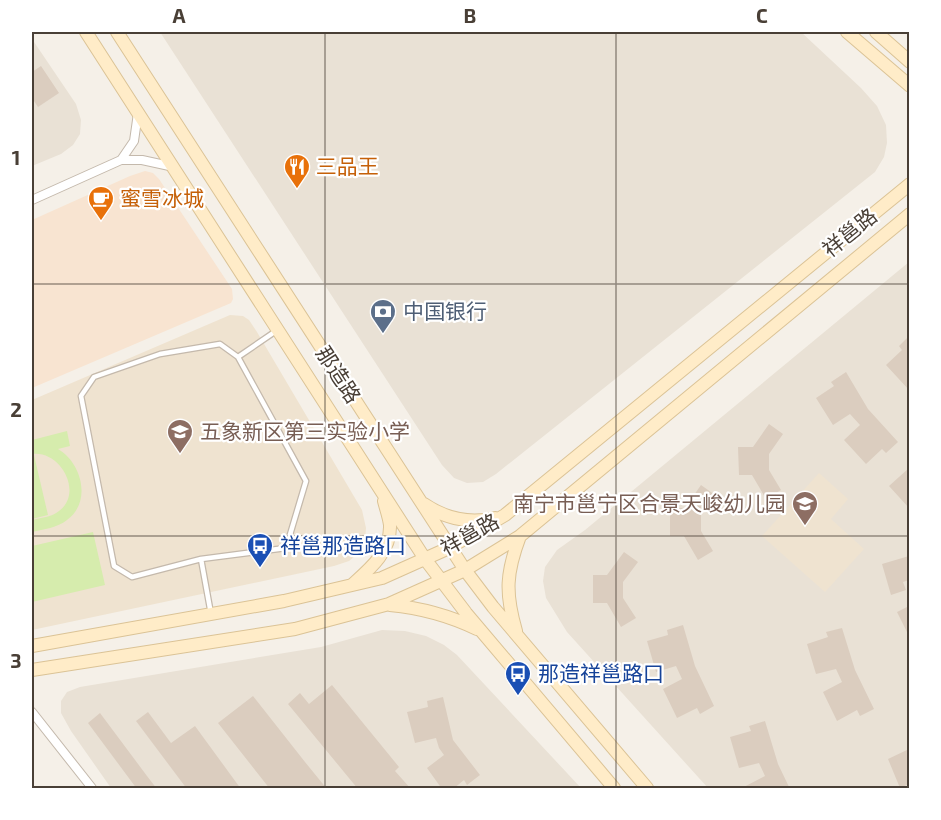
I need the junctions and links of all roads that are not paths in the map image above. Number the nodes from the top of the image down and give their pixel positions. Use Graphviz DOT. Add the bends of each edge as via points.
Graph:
graph roads {
  1 [pos="86,32"];
  2 [pos="117,32"];
  3 [pos="847,32"];
  4 [pos="876,32"];
  5 [pos="909,62"];
  6 [pos="909,87"];
  7 [pos="138,112"];
  8 [pos="121,160"];
  9 [pos="174,167"];
  10 [pos="909,183"];
  11 [pos="32,200"];
  12 [pos="909,214"];
  13 [pos="278,330"];
  14 [pos="238,357"];
  15 [pos="382,492"];
  16 [pos="419,501"];
  17 [pos="505,515"];
  18 [pos="520,536"];
  19 [pos="449,548"];
  20 [pos="201,559"];
  21 [pos="425,559"];
  22 [pos="465,570"];
  23 [pos="441,582"];
  24 [pos="350,586"];
  25 [pos="389,604"];
  26 [pos="211,614"];
  27 [pos="481,631"];
  28 [pos="517,635"];
  29 [pos="32,646"];
  30 [pos="32,670"];
  31 [pos="32,712"];
  32 [pos="92,789"];
  33 [pos="614,789"];
  34 [pos="647,789"];
  1 -- 7 [label="street, 那造路"];
  2 -- 16 [label="street, 那造路"];
  3 -- 6 [label="street"];
  4 -- 5 [label="street"];
  7 -- 8 [label="street" via="134,141"];
  7 -- 9 [label="street, 那造路"];
  8 -- 9 [label="street"];
  8 -- 11 [label="street"];
  9 -- 13 [label="street, 那造路"];
  10 -- 17 [label="street, 祥邕路"];
  12 -- 18 [label="street, 祥邕路"];
  13 -- 14 [label="lane"];
  13 -- 15 [label="street, 那造路"];
  14 -- 20 [label="lane" via="306,481 286,548"];
  14 -- 20 [label="lane" via="220,344 160,354 94,377 81,396 114,566 132,577"];
  15 -- 21 [label="street, 那造路"];
  15 -- 24 [label="street" via="390,525 386,547 371,568"];
  16 -- 17 [label="street" via="460,520 482,521"];
  16 -- 19 [label="street, 那造路"];
  17 -- 19 [label="street, 祥邕路"];
  18 -- 22 [label="street, 祥邕路"];
  18 -- 28 [label="street" via="507,583"];
  19 -- 21 [label="street, 祥邕路"];
  19 -- 22 [label="street, 那造路"];
  20 -- 26 [label="lane"];
  21 -- 23 [label="street, 那造路"];
  21 -- 24 [label="street, 祥邕路" via="382,578"];
  22 -- 23 [label="street, 祥邕路"];
  22 -- 28 [label="street, 那造路"];
  23 -- 25 [label="street, 祥邕路"];
  23 -- 27 [label="street, 那造路"];
  24 -- 26 [label="street, 祥邕路"];
  25 -- 27 [label="street" via="417,607"];
  25 -- 30 [label="street, 祥邕路" via="295,629"];
  26 -- 29 [label="street, 祥邕路"];
  27 -- 33 [label="street, 那造路"];
  28 -- 34 [label="street, 那造路"];
  31 -- 32 [label="street"];
}
